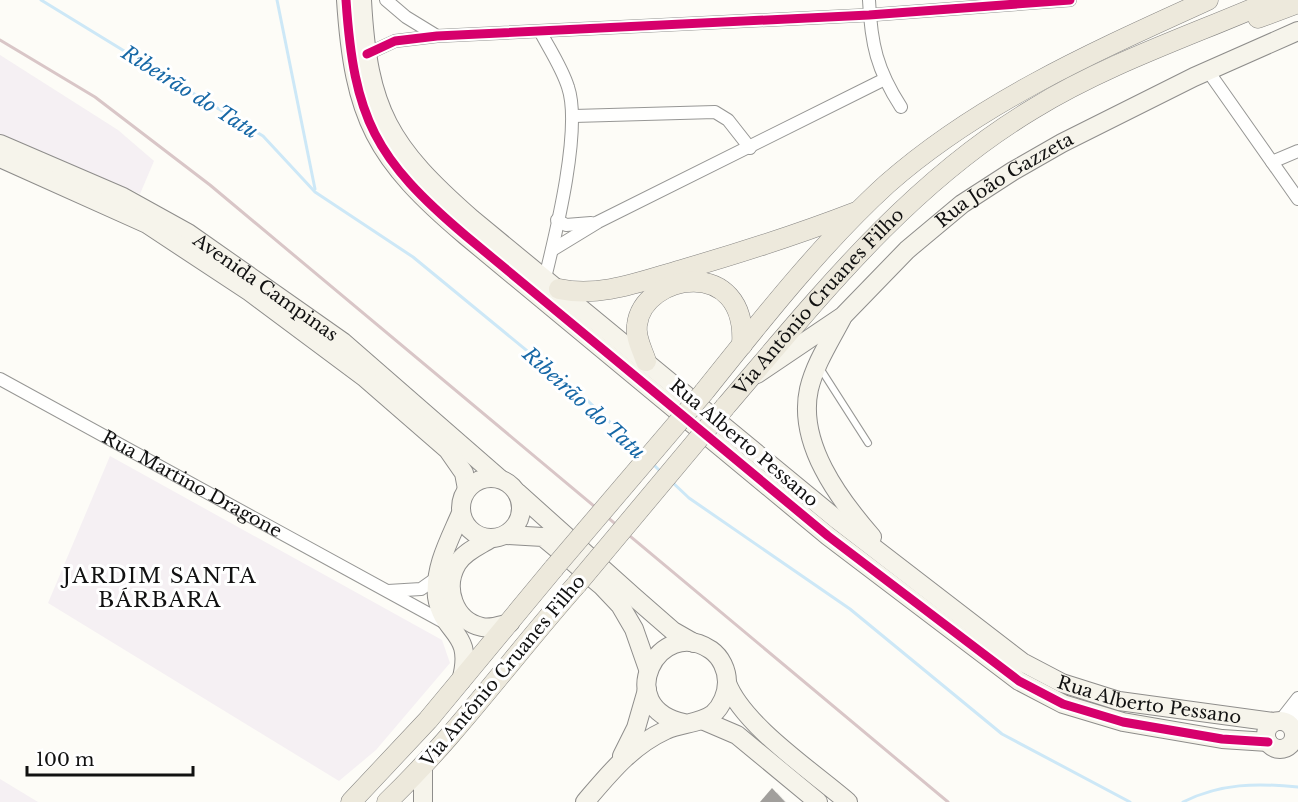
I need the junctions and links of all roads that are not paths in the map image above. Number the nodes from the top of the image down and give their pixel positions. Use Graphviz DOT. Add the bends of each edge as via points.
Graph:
graph roads {
  1 [pos="346,0"];
  2 [pos="363,0"];
  3 [pos="386,0"];
  4 [pos="868,0"];
  5 [pos="1070,0"];
  6 [pos="1208,0"];
  7 [pos="1273,0"];
  8 [pos="1298,3"];
  9 [pos="870,15"];
  10 [pos="1298,31"];
  11 [pos="541,33"];
  12 [pos="1194,34"];
  13 [pos="438,36"];
  14 [pos="367,54"];
  15 [pos="1208,71"];
  16 [pos="883,80"];
  17 [pos="901,107"];
  18 [pos="574,116"];
  19 [pos="750,148"];
  20 [pos="1298,151"];
  21 [pos="3,155"];
  22 [pos="1272,162"];
  23 [pos="1298,199"];
  24 [pos="862,210"];
  25 [pos="557,220"];
  26 [pos="598,222"];
  27 [pos="552,250"];
  28 [pos="552,283"];
  29 [pos="843,316"];
  30 [pos="742,345"];
  31 [pos="646,361"];
  32 [pos="818,366"];
  33 [pos="368,372"];
  34 [pos="0,379"];
  35 [pos="746,382"];
  36 [pos="868,443"];
  37 [pos="499,478"];
  38 [pos="467,489"];
  39 [pos="518,493"];
  40 [pos="461,513"];
  41 [pos="498,537"];
  42 [pos="895,564"];
  43 [pos="438,577"];
  44 [pos="384,591"];
  45 [pos="510,623"];
  46 [pos="452,627"];
  47 [pos="694,643"];
  48 [pos="648,669"];
  49 [pos="461,681"];
  50 [pos="727,682"];
  51 [pos="647,690"];
  52 [pos="1298,698"];
  53 [pos="1298,712"];
  54 [pos="693,721"];
  55 [pos="1286,735"];
  56 [pos="616,765"];
  57 [pos="423,767"];
  58 [pos="351,802"];
  59 [pos="387,802"];
  60 [pos="423,802"];
  61 [pos="585,802"];
  62 [pos="818,802"];
  63 [pos="848,802"];
  1 -- 55 [label="street, Rua Alberto Pessano" via="351,62 362,105 383,150 409,184 466,236 828,536 996,665 1052,699 1124,722 1222,738"];
  2 -- 14 [label="street, Rua Alberto Pessano"];
  3 -- 13 [label="street"];
  4 -- 9 [label="street"];
  5 -- 9 [label="street"];
  6 -- 24 [label="main road, Via Antônio Cruanes Filho" via="1070,64 1020,92 929,151"];
  7 -- 12 [label="main road, Via Antônio Cruanes Filho"];
  8 -- 12 [label="main road" via="1242,23"];
  9 -- 11 [label="street"];
  9 -- 16 [label="street" via="874,52"];
  10 -- 15 [label="street, Rua João Gazzeta"];
  11 -- 13 [label="street"];
  11 -- 18 [label="street" via="568,86"];
  12 -- 35 [label="main road, Via Antônio Cruanes Filho" via="1095,76 1035,108 947,168 857,253"];
  13 -- 14 [label="street" via="395,41"];
  14 -- 28 [label="street, Rua Alberto Pessano" via="383,116 409,157 454,202"];
  15 -- 22 [label="street"];
  15 -- 29 [label="street, Rua João Gazzeta" via="1062,143 962,204 907,250"];
  16 -- 17 [label="street"];
  16 -- 19 [label="street"];
  18 -- 19 [label="street" via="715,112 728,120"];
  18 -- 25 [label="street"];
  19 -- 26 [label="street"];
  20 -- 22 [label="street"];
  21 -- 33 [label="street, Avenida Campinas" via="154,212 300,310"];
  22 -- 23 [label="street"];
  24 -- 28 [label="main road" via="752,249 590,293"];
  24 -- 30 [label="main road, Via Antônio Cruanes Filho" via="773,305"];
  25 -- 26 [label="street" via="566,225"];
  25 -- 27 [label="street"];
  26 -- 27 [label="street"];
  27 -- 28 [label="street"];
  28 -- 31 [label="street, Rua Alberto Pessano"];
  29 -- 32 [label="street"];
  29 -- 35 [label="street, Rua João Gazzeta"];
  30 -- 31 [label="main road" via="736,304 716,286 686,282 657,294 641,312 636,327"];
  30 -- 45 [label="main road, Via Antônio Cruanes Filho, bridge"];
  31 -- 42 [label="street, Rua Alberto Pessano"];
  32 -- 36 [label="lane"];
  32 -- 42 [label="street" via="807,407 810,437 849,508"];
  33 -- 37 [label="street, Avenida Campinas"];
  33 -- 38 [label="street, Avenida Campinas" via="448,450 464,473"];
  34 -- 44 [label="street, Rua Martino Dragone"];
  35 -- 57 [label="main road, Via Antônio Cruanes Filho, bridge"];
  37 -- 38 [label="street" via="482,479"];
  37 -- 39 [label="street"];
  38 -- 40 [label="street"];
  39 -- 41 [label="street" via="521,516 515,527"];
  39 -- 47 [label="street" via="673,631"];
  40 -- 41 [label="street" via="471,531"];
  40 -- 43 [label="street"];
  41 -- 45 [label="street" via="458,562 451,595 455,607 470,624 485,628"];
  41 -- 48 [label="street" via="543,537 602,586 620,605 634,629"];
  42 -- 55 [label="street, Rua Alberto Pessano" via="1000,646 1062,683 1119,701"];
  43 -- 44 [label="street" via="421,589"];
  43 -- 46 [label="street" via="437,597"];
  44 -- 46 [label="street, Rua Martino Dragone"];
  45 -- 49 [label="main road, Via Antônio Cruanes Filho"];
  46 -- 49 [label="street" via="465,647"];
  47 -- 48 [label="street" via="666,648"];
  47 -- 50 [label="street" via="714,652 726,671"];
  48 -- 51 [label="street"];
  49 -- 58 [label="main road, Via Antônio Cruanes Filho"];
  50 -- 54 [label="street" via="720,705"];
  50 -- 63 [label="street" via="733,699 752,720"];
  51 -- 54 [label="street" via="660,713 671,720"];
  51 -- 56 [label="street" via="636,728"];
  52 -- 55 [label="street"];
  53 -- 55 [label="street"];
  54 -- 56 [label="street" via="639,745"];
  54 -- 62 [label="street" via="737,735"];
  56 -- 61 [label="street"];
  57 -- 59 [label="main road, Via Antônio Cruanes Filho"];
  57 -- 60 [label="street"];
}
